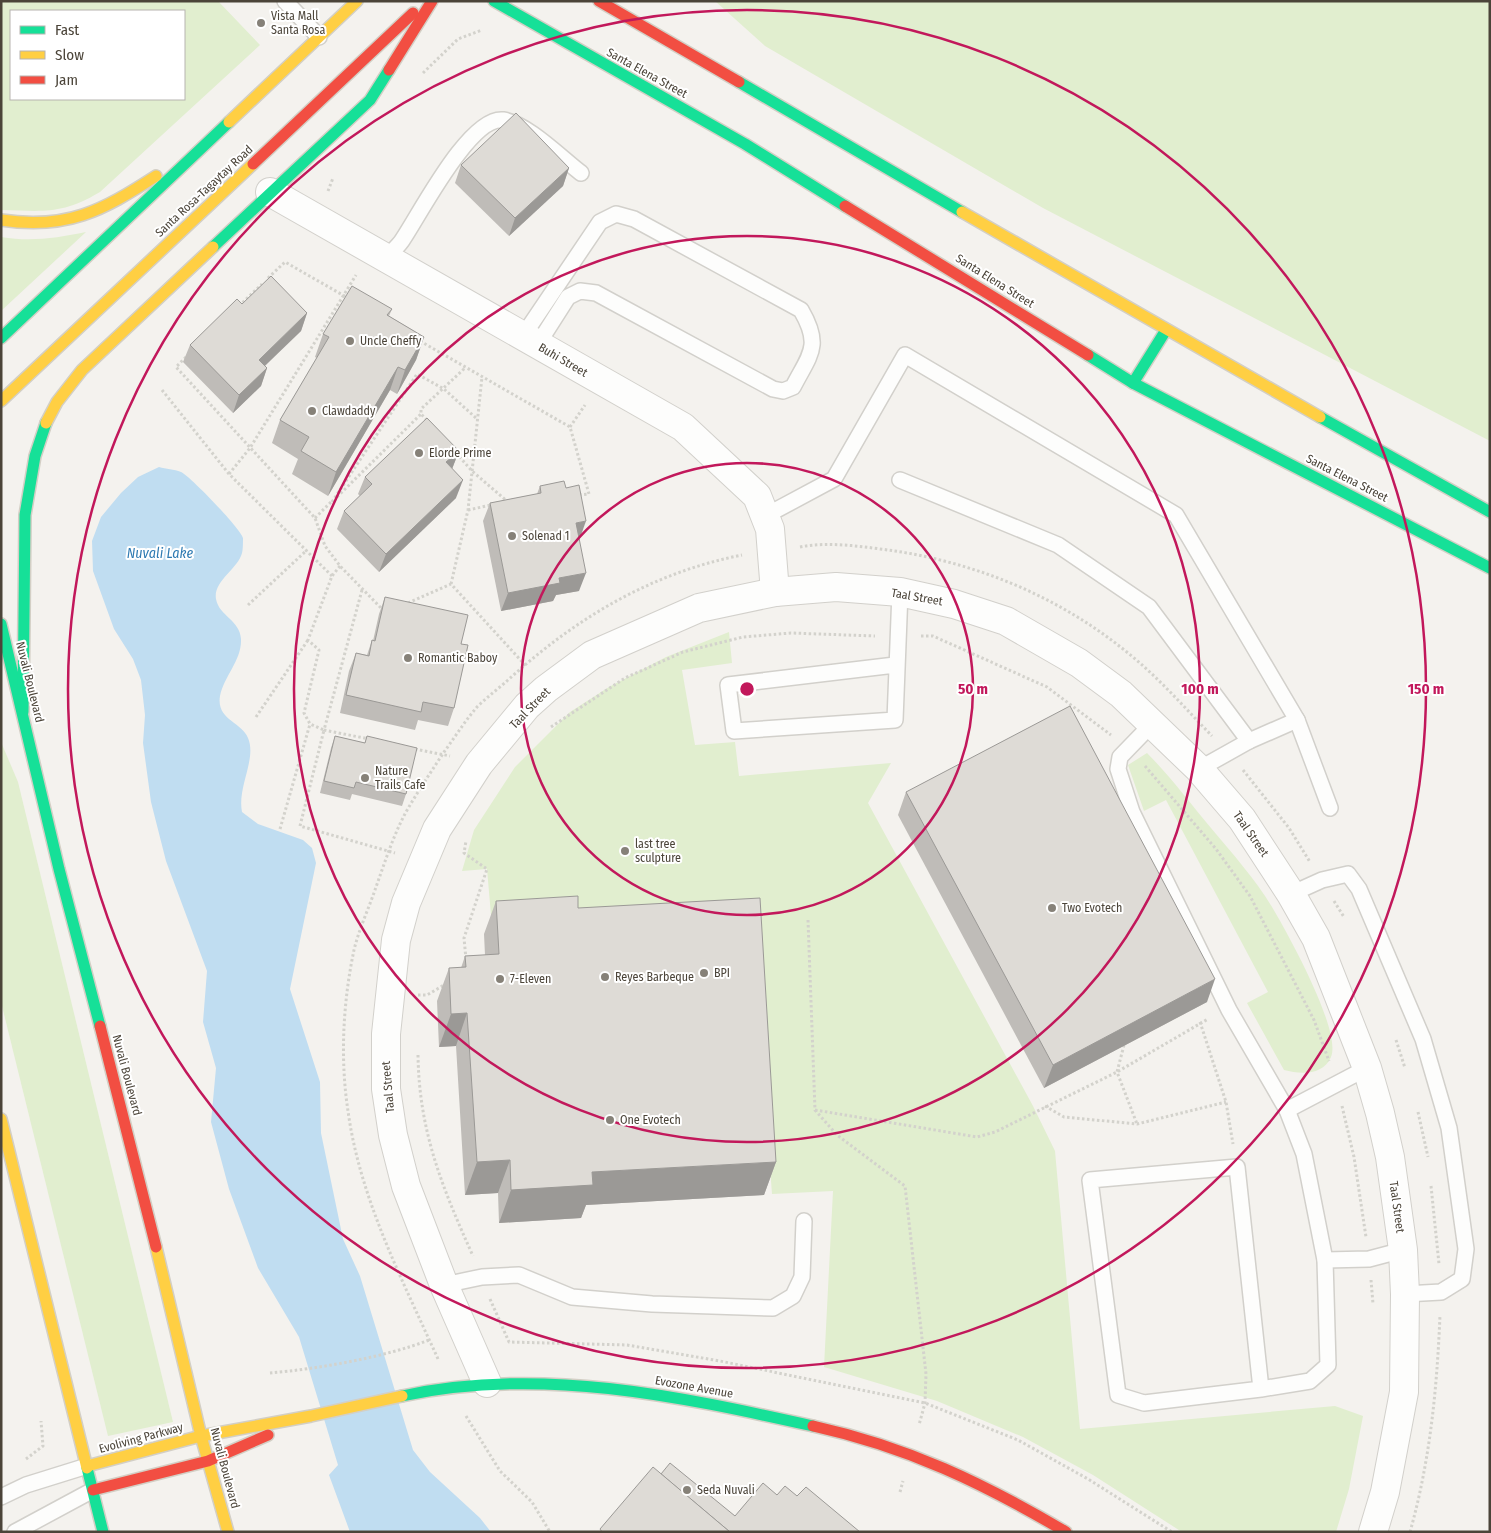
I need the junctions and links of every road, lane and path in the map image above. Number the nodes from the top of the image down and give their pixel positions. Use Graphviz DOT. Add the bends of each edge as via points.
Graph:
graph roads {
  1 [pos="285,1"];
  2 [pos="357,1"];
  3 [pos="425,1"];
  4 [pos="432,1"];
  5 [pos="494,1"];
  6 [pos="599,1"];
  7 [pos="482,30"];
  8 [pos="319,37"];
  9 [pos="419,77"];
  10 [pos="220,134"];
  11 [pos="337,173"];
  12 [pos="581,173"];
  13 [pos="270,192"];
  14 [pos="326,196"];
  15 [pos="1,220"];
  16 [pos="379,255"];
  17 [pos="203,256"];
  18 [pos="169,271"];
  19 [pos="144,283"];
  20 [pos="342,295"];
  21 [pos="111,298"];
  22 [pos="351,300"];
  23 [pos="237,308"];
  24 [pos="1166,330"];
  25 [pos="1,338"];
  26 [pos="416,339"];
  27 [pos="530,340"];
  28 [pos="189,354"];
  29 [pos="465,368"];
  30 [pos="482,377"];
  31 [pos="1133,382"];
  32 [pos="444,388"];
  33 [pos="162,390"];
  34 [pos="1,401"];
  35 [pos="421,414"];
  36 [pos="476,418"];
  37 [pos="428,421"];
  38 [pos="250,448"];
  39 [pos="453,449"];
  40 [pos="472,470"];
  41 [pos="229,474"];
  42 [pos="900,480"];
  43 [pos="571,496"];
  44 [pos="517,501"];
  45 [pos="332,502"];
  46 [pos="508,502"];
  47 [pos="468,510"];
  48 [pos="1490,512"];
  49 [pos="765,516"];
  50 [pos="315,518"];
  51 [pos="307,550"];
  52 [pos="772,553"];
  53 [pos="340,566"];
  54 [pos="1490,568"];
  55 [pos="332,576"];
  56 [pos="451,584"];
  57 [pos="362,590"];
  58 [pos="775,592"];
  59 [pos="900,592"];
  60 [pos="248,605"];
  61 [pos="402,606"];
  62 [pos="386,614"];
  63 [pos="1,624"];
  64 [pos="308,640"];
  65 [pos="525,665"];
  66 [pos="896,665"];
  67 [pos="546,689"];
  68 [pos="24,712"];
  69 [pos="1082,714"];
  70 [pos="256,717"];
  71 [pos="1297,720"];
  72 [pos="310,724"];
  73 [pos="1151,724"];
  74 [pos="324,730"];
  75 [pos="544,732"];
  76 [pos="379,741"];
  77 [pos="1249,741"];
  78 [pos="406,747"];
  79 [pos="1130,748"];
  80 [pos="1228,753"];
  81 [pos="443,754"];
  82 [pos="479,764"];
  83 [pos="1200,769"];
  84 [pos="1330,808"];
  85 [pos="280,829"];
  86 [pos="470,834"];
  87 [pos="389,852"];
  88 [pos="424,858"];
  89 [pos="1322,880"];
  90 [pos="1291,894"];
  91 [pos="808,920"];
  92 [pos="1347,923"];
  93 [pos="464,966"];
  94 [pos="447,982"];
  95 [pos="417,1004"];
  96 [pos="1229,1010"];
  97 [pos="1200,1022"];
  98 [pos="1393,1033"];
  99 [pos="1124,1045"];
  100 [pos="418,1050"];
  101 [pos="1367,1068"];
  102 [pos="1117,1072"];
  103 [pos="1407,1075"];
  104 [pos="1337,1083"];
  105 [pos="1226,1102"];
  106 [pos="1045,1106"];
  107 [pos="815,1110"];
  108 [pos="1287,1110"];
  109 [pos="1417,1110"];
  110 [pos="1,1119"];
  111 [pos="1137,1124"];
  112 [pos="1428,1165"];
  113 [pos="1237,1167"];
  114 [pos="1431,1182"];
  115 [pos="804,1221"];
  116 [pos="1403,1250"];
  117 [pos="1369,1259"];
  118 [pos="1325,1260"];
  119 [pos="482,1277"];
  120 [pos="444,1286"];
  121 [pos="1441,1292"];
  122 [pos="1405,1294"];
  123 [pos="1374,1311"];
  124 [pos="429,1340"];
  125 [pos="270,1373"];
  126 [pos="486,1383"];
  127 [pos="450,1386"];
  128 [pos="1261,1389"];
  129 [pos="925,1404"];
  130 [pos="297,1418"];
  131 [pos="41,1421"];
  132 [pos="201,1436"];
  133 [pos="911,1453"];
  134 [pos="208,1461"];
  135 [pos="21,1463"];
  136 [pos="86,1466"];
  137 [pos="93,1490"];
  138 [pos="900,1492"];
  139 [pos="1,1496"];
  140 [pos="1057,1530"];
  141 [pos="15,1532"];
  142 [pos="104,1532"];
  143 [pos="228,1532"];
  144 [pos="550,1532"];
  145 [pos="1172,1532"];
  146 [pos="1373,1532"];
  147 [pos="1410,1532"];
  1 -- 8 [label="lane"];
  2 -- 8 [label="main road"];
  3 -- 21 [label="main road, Santa Rosa-Tagaytay Road"];
  4 -- 13 [label="main road" via="370,100"];
  5 -- 31 [label="main road, Santa Elena Street" via="745,144"];
  6 -- 24 [label="main road"];
  7 -- 9 [label="path" via="458,40"];
  8 -- 10 [label="main road"];
  10 -- 15 [label="main road" via="92,213 45,225"];
  10 -- 25 [label="main road"];
  11 -- 14 [label="path"];
  12 -- 16 [label="lane" via="522,126 502,120 488,123 451,160 402,242"];
  13 -- 16 [label="street, Buhi Street"];
  13 -- 17 [label="main road"];
  16 -- 20 [label="path"];
  16 -- 27 [label="street, Buhi Street"];
  17 -- 18 [label="main road"];
  17 -- 68 [label="main road" via="77,376 57,402 44,427 28,485 25,515"];
  19 -- 21 [label="main road"];
  20 -- 22 [label="path"];
  20 -- 23 [label="path" via="285,262"];
  20 -- 38 [label="path"];
  21 -- 34 [label="main road, Santa Rosa-Tagaytay Road"];
  24 -- 31 [label="main road"];
  24 -- 48 [label="main road"];
  26 -- 29 [label="path"];
  27 -- 27 [label="lane" via="568,297 580,291 596,294 773,389 783,391 793,387 812,349 812,329 801,310 634,219 616,214 600,222"];
  27 -- 49 [label="street, Buhi Street" via="683,427 757,496"];
  28 -- 38 [label="path" via="176,368"];
  29 -- 30 [label="path"];
  29 -- 32 [label="path"];
  30 -- 36 [label="path"];
  30 -- 43 [label="path" via="570,427 589,494"];
  31 -- 54 [label="main road, Santa Elena Street"];
  32 -- 35 [label="path" via="421,409"];
  32 -- 36 [label="path"];
  32 -- 45 [label="path" via="417,374"];
  33 -- 41 [label="path"];
  35 -- 37 [label="path"];
  35 -- 45 [label="path"];
  36 -- 40 [label="path"];
  38 -- 41 [label="path"];
  38 -- 50 [label="path"];
  39 -- 40 [label="path"];
  40 -- 46 [label="path"];
  40 -- 47 [label="path"];
  41 -- 51 [label="path"];
  42 -- 77 [label="lane" via="1058,545 1149,607"];
  44 -- 46 [label="path"];
  45 -- 50 [label="path"];
  46 -- 47 [label="path"];
  47 -- 56 [label="path"];
  49 -- 52 [label="street, Buhi Street"];
  49 -- 71 [label="lane" via="834,479 905,355 1176,514"];
  50 -- 53 [label="path" via="325,546"];
  51 -- 55 [label="path"];
  51 -- 60 [label="path"];
  52 -- 58 [label="street, Buhi Street"];
  52 -- 65 [label="path" via="740,555 688,570 619,598 570,629"];
  52 -- 80 [label="path" via="810,545 876,548 932,557 1002,579 1088,622 1170,692"];
  53 -- 55 [label="path"];
  53 -- 57 [label="path"];
  55 -- 64 [label="path"];
  56 -- 61 [label="path"];
  56 -- 65 [label="path"];
  57 -- 62 [label="path"];
  57 -- 74 [label="path"];
  58 -- 59 [label="street, Taal Street" via="836,587"];
  58 -- 67 [label="street, Taal Street" via="699,608 592,655"];
  59 -- 66 [label="lane"];
  59 -- 73 [label="street, Taal Street" via="954,604 1006,621 1079,663 1121,694"];
  63 -- 68 [label="main road, Nuvali Boulevard"];
  64 -- 70 [label="path"];
  64 -- 72 [label="path" via="319,650 304,713"];
  65 -- 67 [label="path"];
  65 -- 81 [label="path" via="478,706"];
  66 -- 66 [label="lane" via="728,685 734,731 895,720"];
  67 -- 75 [label="path" via="570,712"];
  67 -- 82 [label="street, Taal Street" via="527,706"];
  68 -- 132 [label="main road, Nuvali Boulevard" via="59,869 128,1132"];
  69 -- 79 [label="path"];
  71 -- 77 [label="lane"];
  71 -- 84 [label="lane"];
  72 -- 74 [label="path"];
  72 -- 85 [label="path"];
  73 -- 79 [label="lane"];
  73 -- 83 [label="street, Taal Street"];
  74 -- 76 [label="path"];
  74 -- 87 [label="path" via="300,826"];
  77 -- 80 [label="lane"];
  78 -- 81 [label="path"];
  79 -- 96 [label="lane" via="1120,757 1118,769 1132,812"];
  79 -- 104 [label="path" via="1216,849 1250,896 1314,1020"];
  80 -- 83 [label="lane"];
  80 -- 89 [label="path" via="1289,828"];
  81 -- 82 [label="path"];
  81 -- 87 [label="path" via="405,814"];
  82 -- 88 [label="street, Taal Street" via="437,829"];
  83 -- 90 [label="street, Taal Street" via="1242,819"];
  86 -- 93 [label="path" via="464,853 487,869 464,938"];
  87 -- 88 [label="path"];
  87 -- 124 [label="path" via="354,948 343,1064 357,1160 372,1209"];
  88 -- 120 [label="street, Taal Street" via="396,940 386,1034 386,1088 393,1135 406,1186"];
  89 -- 90 [label="lane"];
  89 -- 92 [label="path"];
  89 -- 121 [label="lane" via="1348,874 1360,889 1423,1039 1448,1128 1466,1249 1462,1279"];
  90 -- 101 [label="street, Taal Street" via="1316,938"];
  91 -- 107 [label="path"];
  94 -- 95 [label="path" via="436,992 417,995"];
  96 -- 97 [label="path"];
  96 -- 108 [label="lane"];
  97 -- 102 [label="path"];
  97 -- 105 [label="path"];
  98 -- 103 [label="path"];
  99 -- 102 [label="path"];
  100 -- 119 [label="path" via="418,1088 429,1147 444,1192"];
  101 -- 104 [label="lane"];
  101 -- 116 [label="street, Taal Street" via="1390,1157"];
  102 -- 106 [label="path"];
  102 -- 111 [label="path"];
  104 -- 108 [label="lane"];
  104 -- 117 [label="path" via="1354,1157"];
  105 -- 111 [label="path"];
  105 -- 113 [label="path"];
  106 -- 107 [label="path" via="995,1132 977,1137"];
  106 -- 111 [label="path" via="1064,1117"];
  107 -- 129 [label="path" via="836,1135 905,1186 926,1374"];
  108 -- 118 [label="lane" via="1304,1154"];
  109 -- 112 [label="path"];
  110 -- 136 [label="main road"];
  113 -- 128 [label="lane"];
  113 -- 128 [label="lane" via="1090,1180 1118,1395 1144,1403"];
  114 -- 121 [label="path"];
  115 -- 119 [label="lane" via="802,1276 793,1296 773,1308 652,1304 572,1297 519,1275"];
  116 -- 117 [label="lane"];
  116 -- 122 [label="street, Taal Street"];
  117 -- 118 [label="lane"];
  117 -- 123 [label="path"];
  118 -- 128 [label="lane" via="1328,1365 1310,1381"];
  119 -- 120 [label="lane"];
  119 -- 129 [label="path" via="509,1342 627,1345"];
  120 -- 126 [label="street, Taal Street"];
  121 -- 122 [label="lane"];
  121 -- 147 [label="path" via="1438,1375 1432,1424"];
  122 -- 146 [label="street, Taal Street" via="1404,1392 1385,1492"];
  124 -- 125 [label="path" via="408,1348"];
  124 -- 127 [label="path"];
  126 -- 127 [label="main road, Evozone Avenue"];
  126 -- 133 [label="main road, Evozone Avenue" via="565,1384 693,1400 851,1434"];
  127 -- 130 [label="main road, Evozone Avenue"];
  127 -- 144 [label="path" via="500,1471 532,1502"];
  129 -- 133 [label="path"];
  129 -- 145 [label="path" via="1018,1440"];
  130 -- 132 [label="main road, Evozone Avenue"];
  130 -- 134 [label="main road, Evozone Avenue" via="285,1428"];
  131 -- 135 [label="path" via="43,1446"];
  132 -- 134 [label="main road, Nuvali Boulevard"];
  132 -- 136 [label="main road, Evoliving Parkway"];
  133 -- 138 [label="path"];
  133 -- 140 [label="main road, Evozone Avenue" via="1005,1496"];
  134 -- 137 [label="main road"];
  134 -- 143 [label="main road, Nuvali Boulevard"];
  136 -- 137 [label="main road"];
  136 -- 139 [label="lane"];
  137 -- 141 [label="lane"];
  137 -- 142 [label="main road"];
}
